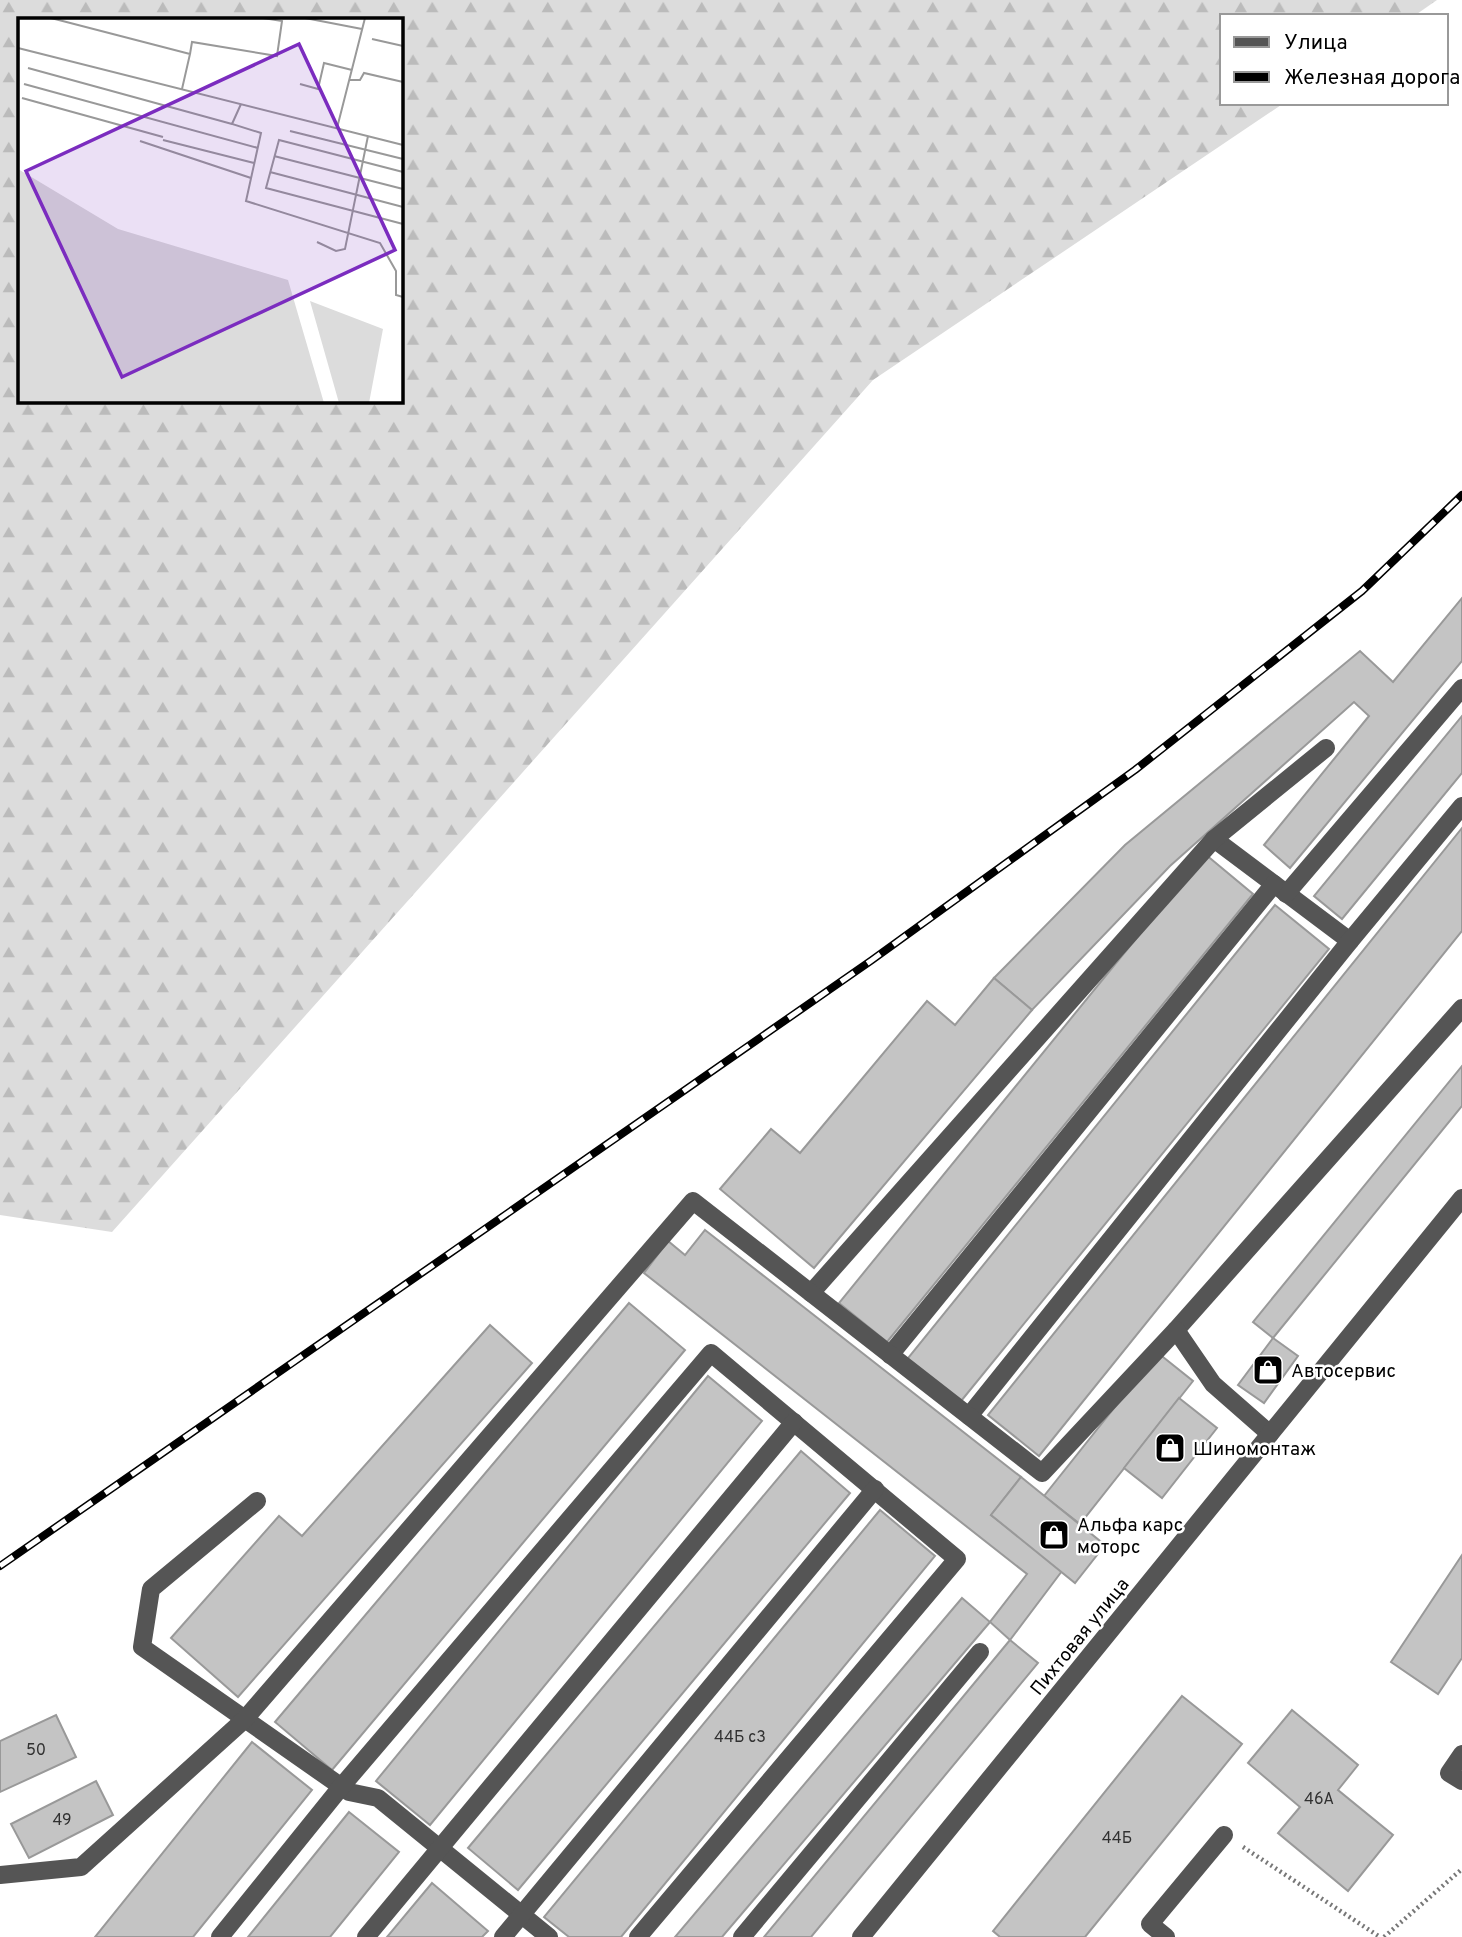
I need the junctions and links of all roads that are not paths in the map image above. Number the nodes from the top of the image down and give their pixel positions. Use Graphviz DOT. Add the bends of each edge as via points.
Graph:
graph roads {
  1 [pos="1462,688"];
  2 [pos="1325,748"];
  3 [pos="1462,806"];
  4 [pos="1214,839"];
  5 [pos="1280,889"];
  6 [pos="1350,942"];
  7 [pos="1462,1008"];
  8 [pos="1462,1198"];
  9 [pos="811,1293"];
  10 [pos="1176,1330"];
  11 [pos="890,1355"];
  12 [pos="969,1416"];
  13 [pos="794,1422"];
  14 [pos="1270,1434"];
  15 [pos="875,1489"];
  16 [pos="257,1500"];
  17 [pos="980,1652"];
  18 [pos="245,1719"];
  19 [pos="1462,1754"];
  20 [pos="1462,1781"];
  21 [pos="341,1787"];
  22 [pos="1224,1835"];
  23 [pos="440,1849"];
  24 [pos="0,1875"];
  25 [pos="521,1915"];
  26 [pos="869,1934"];
  27 [pos="220,1937"];
  28 [pos="366,1937"];
  29 [pos="503,1937"];
  30 [pos="549,1937"];
  31 [pos="638,1937"];
  32 [pos="742,1937"];
  33 [pos="1166,1937"];
  1 -- 5 [label="street"];
  2 -- 4 [label="street"];
  3 -- 6 [label="street"];
  4 -- 5 [label="street"];
  4 -- 9 [label="street"];
  5 -- 6 [label="street"];
  5 -- 11 [label="street"];
  6 -- 12 [label="street"];
  7 -- 10 [label="street"];
  8 -- 14 [label="street, Пихтовая улица"];
  9 -- 11 [label="street"];
  9 -- 18 [label="street" via="693,1201"];
  10 -- 12 [label="street" via="1042,1473"];
  10 -- 14 [label="street" via="1213,1384"];
  11 -- 12 [label="street"];
  13 -- 15 [label="street"];
  13 -- 21 [label="street" via="711,1353"];
  13 -- 23 [label="street"];
  14 -- 26 [label="street, Пихтовая улица"];
  15 -- 25 [label="street"];
  15 -- 31 [label="street" via="957,1559"];
  16 -- 18 [label="street" via="151,1589 142,1647"];
  17 -- 32 [label="street"];
  18 -- 21 [label="street"];
  18 -- 24 [label="street" via="81,1867"];
  19 -- 20 [label="street" via="1449,1773"];
  21 -- 23 [label="street" via="378,1798"];
  21 -- 27 [label="street"];
  22 -- 33 [label="street" via="1150,1924"];
  23 -- 25 [label="street"];
  23 -- 28 [label="street"];
  25 -- 29 [label="street"];
  25 -- 30 [label="street"];
}
